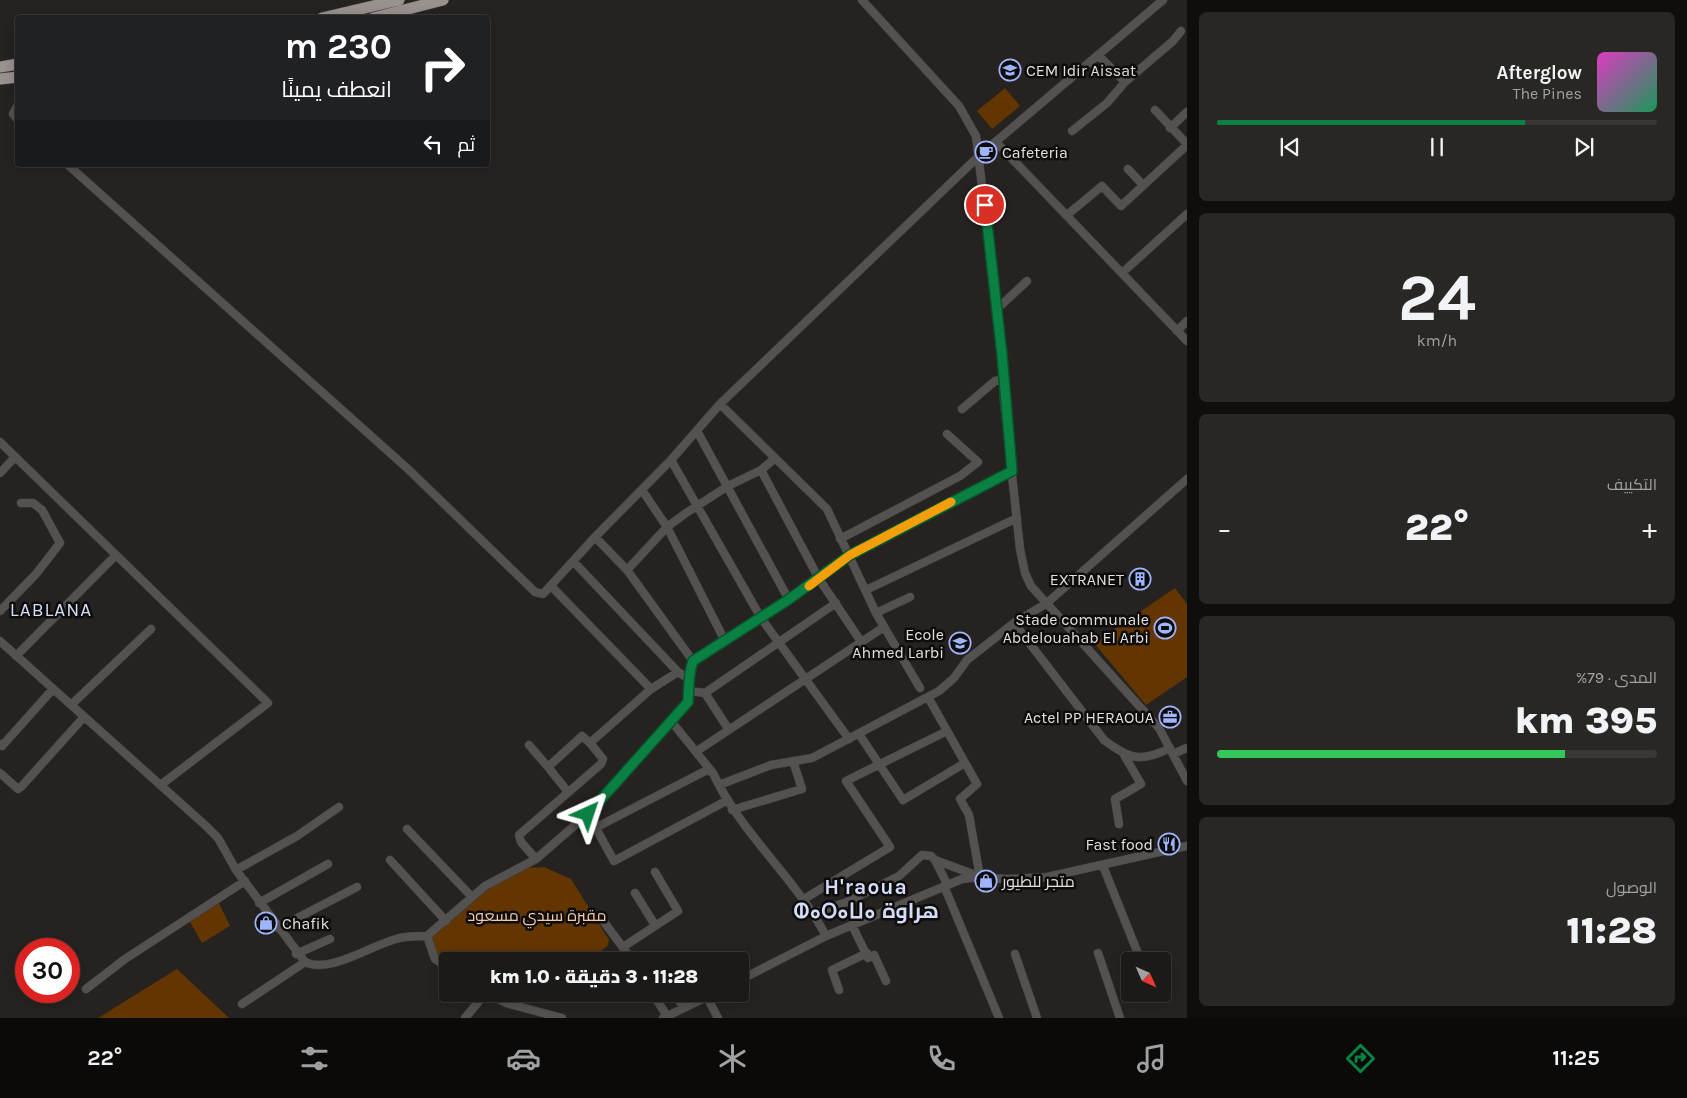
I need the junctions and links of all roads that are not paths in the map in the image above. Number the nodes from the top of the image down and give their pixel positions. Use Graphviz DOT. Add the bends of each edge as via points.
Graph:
graph roads {
  1 [pos="399,0"];
  2 [pos="443,0"];
  3 [pos="862,0"];
  4 [pos="1163,0"];
  5 [pos="335,15"];
  6 [pos="385,15"];
  7 [pos="1181,31"];
  8 [pos="1098,55"];
  9 [pos="15,64"];
  10 [pos="0,67"];
  11 [pos="15,77"];
  12 [pos="0,79"];
  13 [pos="1125,82"];
  14 [pos="1155,110"];
  15 [pos="1187,112"];
  16 [pos="1170,128"];
  17 [pos="1072,131"];
  18 [pos="996,142"];
  19 [pos="1187,145"];
  20 [pos="980,155"];
  21 [pos="70,167"];
  22 [pos="1128,169"];
  23 [pos="1143,185"];
  24 [pos="1187,214"];
  25 [pos="1067,215"];
  26 [pos="1122,273"];
  27 [pos="1026,281"];
  28 [pos="997,309"];
  29 [pos="1187,321"];
  30 [pos="1177,331"];
  31 [pos="1187,341"];
  32 [pos="1003,379"];
  33 [pos="720,404"];
  34 [pos="962,409"];
  35 [pos="697,431"];
  36 [pos="948,434"];
  37 [pos="0,442"];
  38 [pos="15,457"];
  39 [pos="774,459"];
  40 [pos="671,460"];
  41 [pos="761,470"];
  42 [pos="1012,471"];
  43 [pos="0,473"];
  44 [pos="1187,480"];
  45 [pos="728,486"];
  46 [pos="642,490"];
  47 [pos="21,503"];
  48 [pos="696,506"];
  49 [pos="1017,518"];
  50 [pos="668,527"];
  51 [pos="594,537"];
  52 [pos="840,539"];
  53 [pos="850,555"];
  54 [pos="115,556"];
  55 [pos="573,561"];
  56 [pos="627,570"];
  57 [pos="819,579"];
  58 [pos="551,586"];
  59 [pos="866,590"];
  60 [pos="910,597"];
  61 [pos="788,600"];
  62 [pos="1048,602"];
  63 [pos="836,603"];
  64 [pos="0,611"];
  65 [pos="876,613"];
  66 [pos="761,618"];
  67 [pos="1014,623"];
  68 [pos="884,627"];
  69 [pos="151,629"];
  70 [pos="725,640"];
  71 [pos="0,641"];
  72 [pos="779,642"];
  73 [pos="862,643"];
  74 [pos="16,656"];
  75 [pos="693,661"];
  76 [pos="678,672"];
  77 [pos="806,679"];
  78 [pos="690,680"];
  79 [pos="920,688"];
  80 [pos="651,689"];
  81 [pos="53,690"];
  82 [pos="689,691"];
  83 [pos="705,693"];
  84 [pos="928,697"];
  85 [pos="71,705"];
  86 [pos="84,717"];
  87 [pos="671,721"];
  88 [pos="729,730"];
  89 [pos="947,731"];
  90 [pos="858,734"];
  91 [pos="849,739"];
  92 [pos="590,743"];
  93 [pos="0,744"];
  94 [pos="528,745"];
  95 [pos="1187,748"];
  96 [pos="698,750"];
  97 [pos="1172,751"];
  98 [pos="1123,753"];
  99 [pos="793,761"];
  100 [pos="965,763"];
  101 [pos="879,764"];
  102 [pos="548,767"];
  103 [pos="0,773"];
  104 [pos="713,773"];
  105 [pos="1187,781"];
  106 [pos="162,784"];
  107 [pos="719,785"];
  108 [pos="568,792"];
  109 [pos="726,801"];
  110 [pos="339,807"];
  111 [pos="732,810"];
  112 [pos="588,814"];
  113 [pos="1119,824"];
  114 [pos="596,828"];
  115 [pos="408,829"];
  116 [pos="1187,846"];
  117 [pos="536,859"];
  118 [pos="390,860"];
  119 [pos="935,860"];
  120 [pos="328,864"];
  121 [pos="1103,866"];
  122 [pos="236,870"];
  123 [pos="655,872"];
  124 [pos="980,877"];
  125 [pos="245,881"];
  126 [pos="946,885"];
  127 [pos="357,887"];
  128 [pos="635,893"];
  129 [pos="472,897"];
  130 [pos="804,899"];
  131 [pos="259,903"];
  132 [pos="814,914"];
  133 [pos="446,921"];
  134 [pos="604,922"];
  135 [pos="655,925"];
  136 [pos="852,925"];
  137 [pos="278,928"];
  138 [pos="426,936"];
  139 [pos="826,936"];
  140 [pos="330,939"];
  141 [pos="624,947"];
  142 [pos="627,952"];
  143 [pos="1137,952"];
  144 [pos="866,953"];
  145 [pos="1098,953"];
  146 [pos="296,954"];
  147 [pos="1015,954"];
  148 [pos="305,962"];
  149 [pos="439,962"];
  150 [pos="749,975"];
  151 [pos="886,982"];
  152 [pos="86,989"];
  153 [pos="839,990"];
  154 [pos="478,1002"];
  155 [pos="504,1002"];
  156 [pos="657,1002"];
  157 [pos="680,1002"];
  158 [pos="696,1002"];
  159 [pos="712,1002"];
  160 [pos="242,1004"];
  161 [pos="684,1008"];
  162 [pos="665,1017"];
  163 [pos="465,1018"];
  164 [pos="562,1018"];
  165 [pos="718,1018"];
  166 [pos="999,1018"];
  167 [pos="1037,1018"];
  168 [pos="1120,1018"];
  1 -- 5 [label="highway"];
  2 -- 6 [label="highway"];
  3 -- 20 [label="street" via="959,106 976,136"];
  4 -- 8 [label="street"];
  7 -- 13 [label="street"];
  8 -- 13 [label="street"];
  8 -- 18 [label="street"];
  9 -- 10 [label="highway"];
  11 -- 12 [label="highway"];
  13 -- 17 [label="street" via="1106,103"];
  14 -- 16 [label="street"];
  15 -- 16 [label="street"];
  16 -- 19 [label="street"];
  18 -- 20 [label="street"];
  18 -- 25 [label="street"];
  19 -- 23 [label="street"];
  20 -- 28 [label="street"];
  20 -- 33 [label="street"];
  21 -- 58 [label="street" via="408,469 535,592 543,594"];
  22 -- 23 [label="street"];
  23 -- 25 [label="street" via="1121,206 1102,186"];
  24 -- 26 [label="street"];
  25 -- 26 [label="street"];
  26 -- 30 [label="street"];
  27 -- 28 [label="street"];
  28 -- 32 [label="street"];
  29 -- 30 [label="street"];
  30 -- 31 [label="street"];
  32 -- 34 [label="street" via="995,381"];
  32 -- 42 [label="street"];
  33 -- 35 [label="street"];
  33 -- 39 [label="street"];
  35 -- 40 [label="street"];
  35 -- 45 [label="street"];
  36 -- 52 [label="street" via="978,462 960,476"];
  37 -- 38 [label="street"];
  38 -- 43 [label="street"];
  38 -- 54 [label="street"];
  39 -- 41 [label="street"];
  39 -- 52 [label="street" via="827,509"];
  40 -- 46 [label="street"];
  40 -- 48 [label="street"];
  41 -- 45 [label="street"];
  41 -- 57 [label="street"];
  42 -- 49 [label="street"];
  42 -- 53 [label="street"];
  44 -- 62 [label="street"];
  45 -- 48 [label="street"];
  45 -- 61 [label="street"];
  46 -- 50 [label="street"];
  46 -- 51 [label="street"];
  47 -- 64 [label="street" via="33,503 42,510 60,544"];
  48 -- 50 [label="street"];
  48 -- 66 [label="street"];
  49 -- 59 [label="street"];
  49 -- 62 [label="street" via="1025,573 1031,586"];
  50 -- 56 [label="street"];
  50 -- 70 [label="street"];
  51 -- 55 [label="street"];
  51 -- 56 [label="street"];
  52 -- 53 [label="street"];
  53 -- 57 [label="street"];
  53 -- 59 [label="street"];
  54 -- 74 [label="street"];
  54 -- 106 [label="street" via="268,703"];
  55 -- 58 [label="street"];
  55 -- 76 [label="street"];
  56 -- 75 [label="street"];
  57 -- 61 [label="street"];
  57 -- 63 [label="street"];
  58 -- 80 [label="street"];
  59 -- 65 [label="street"];
  60 -- 65 [label="street"];
  61 -- 66 [label="street"];
  62 -- 67 [label="street"];
  62 -- 97 [label="street" via="1159,728"];
  63 -- 72 [label="street"];
  63 -- 73 [label="street"];
  65 -- 68 [label="street"];
  66 -- 70 [label="street"];
  66 -- 72 [label="street"];
  67 -- 84 [label="street" via="966,660 954,678"];
  67 -- 98 [label="street" via="1104,740"];
  68 -- 73 [label="street"];
  68 -- 79 [label="street"];
  69 -- 85 [label="street"];
  70 -- 75 [label="street"];
  71 -- 74 [label="street"];
  72 -- 77 [label="street"];
  72 -- 83 [label="street"];
  73 -- 77 [label="street"];
  74 -- 81 [label="street"];
  75 -- 78 [label="street"];
  76 -- 78 [label="street"];
  76 -- 80 [label="street"];
  77 -- 88 [label="street"];
  77 -- 91 [label="street"];
  78 -- 82 [label="street"];
  80 -- 92 [label="street"];
  81 -- 85 [label="street"];
  81 -- 93 [label="street" via="2,746"];
  82 -- 83 [label="street"];
  82 -- 87 [label="street" via="688,702"];
  83 -- 88 [label="street"];
  84 -- 89 [label="street"];
  84 -- 90 [label="street"];
  85 -- 86 [label="street"];
  86 -- 103 [label="street" via="19,788"];
  86 -- 106 [label="street"];
  87 -- 104 [label="street"];
  87 -- 112 [label="street"];
  88 -- 96 [label="street"];
  89 -- 100 [label="street"];
  89 -- 101 [label="street"];
  90 -- 91 [label="street"];
  90 -- 101 [label="street"];
  91 -- 99 [label="street" via="812,758"];
  92 -- 102 [label="street" via="582,736"];
  92 -- 108 [label="street" via="603,761"];
  94 -- 102 [label="street"];
  95 -- 97 [label="street"];
  97 -- 98 [label="street" via="1134,758"];
  97 -- 105 [label="street"];
  98 -- 113 [label="street" via="1142,784 1115,800"];
  99 -- 107 [label="street" via="771,765"];
  99 -- 111 [label="street" via="802,789"];
  100 -- 101 [label="street" via="903,800"];
  100 -- 124 [label="street" via="977,784 960,799 969,815"];
  101 -- 130 [label="street" via="846,781 890,847"];
  102 -- 108 [label="street"];
  104 -- 107 [label="street"];
  104 -- 114 [label="street" via="707,770"];
  106 -- 122 [label="street" via="218,838"];
  107 -- 109 [label="street"];
  108 -- 117 [label="street" via="520,835 520,842"];
  109 -- 111 [label="street"];
  109 -- 114 [label="street" via="614,860"];
  110 -- 122 [label="street"];
  111 -- 130 [label="street"];
  112 -- 114 [label="street"];
  112 -- 117 [label="street"];
  115 -- 129 [label="street"];
  116 -- 121 [label="street"];
  117 -- 129 [label="street" via="485,886"];
  118 -- 133 [label="street"];
  119 -- 124 [label="street"];
  119 -- 126 [label="street"];
  119 -- 132 [label="street" via="922,855 899,876 847,902"];
  120 -- 131 [label="street"];
  121 -- 124 [label="street" via="1047,877"];
  121 -- 143 [label="street"];
  122 -- 125 [label="street"];
  123 -- 135 [label="street" via="678,911"];
  124 -- 126 [label="street"];
  125 -- 131 [label="street"];
  125 -- 152 [label="street" via="125,959"];
  126 -- 136 [label="street"];
  126 -- 166 [label="street"];
  127 -- 137 [label="street"];
  128 -- 135 [label="street"];
  129 -- 133 [label="street"];
  130 -- 132 [label="street"];
  131 -- 137 [label="street"];
  132 -- 139 [label="street"];
  133 -- 138 [label="street"];
  134 -- 141 [label="street"];
  135 -- 141 [label="street"];
  136 -- 139 [label="street"];
  136 -- 144 [label="street"];
  137 -- 146 [label="street"];
  138 -- 148 [label="street" via="397,938 330,965 313,966"];
  138 -- 149 [label="street"];
  139 -- 150 [label="street"];
  140 -- 146 [label="street"];
  141 -- 142 [label="street"];
  144 -- 151 [label="street" via="868,958 874,955"];
  144 -- 153 [label="street" via="832,970"];
  145 -- 168 [label="street"];
  146 -- 148 [label="street"];
  147 -- 167 [label="street"];
  148 -- 160 [label="street"];
  154 -- 163 [label="street"];
  155 -- 164 [label="street"];
  156 -- 162 [label="street"];
  157 -- 161 [label="street"];
  158 -- 161 [label="street"];
  159 -- 165 [label="street"];
  161 -- 162 [label="street"];
}
